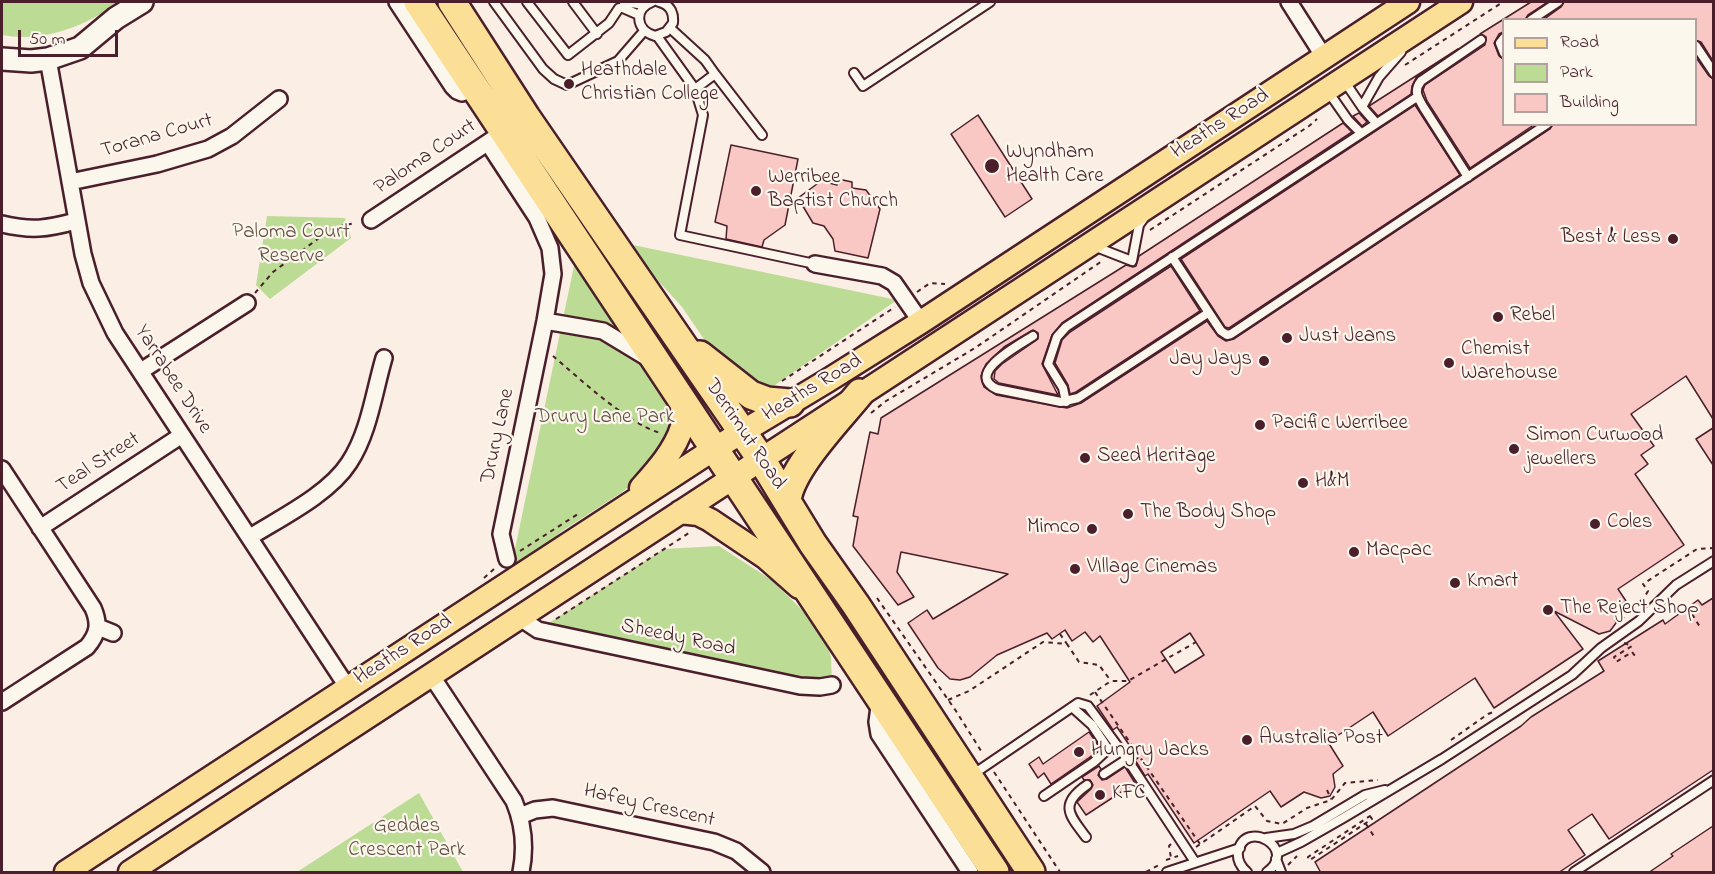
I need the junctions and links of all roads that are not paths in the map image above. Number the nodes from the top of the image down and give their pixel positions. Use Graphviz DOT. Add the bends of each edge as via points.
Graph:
graph roads {
  1 [pos="142,2"];
  2 [pos="397,2"];
  3 [pos="418,2"];
  4 [pos="452,2"];
  5 [pos="494,2"];
  6 [pos="527,2"];
  7 [pos="573,2"];
  8 [pos="624,2"];
  9 [pos="662,2"];
  10 [pos="990,2"];
  11 [pos="1289,2"];
  12 [pos="1408,2"];
  13 [pos="1461,2"];
  14 [pos="1558,2"];
  15 [pos="649,3"];
  16 [pos="1443,14"];
  17 [pos="639,15"];
  18 [pos="1534,18"];
  19 [pos="670,28"];
  20 [pos="644,31"];
  21 [pos="597,34"];
  22 [pos="657,36"];
  23 [pos="1482,40"];
  24 [pos="479,41"];
  25 [pos="2,47"];
  26 [pos="1697,49"];
  27 [pos="46,53"];
  28 [pos="1324,57"];
  29 [pos="2,58"];
  30 [pos="854,73"];
  31 [pos="1713,73"];
  32 [pos="715,74"];
  33 [pos="1334,83"];
  34 [pos="474,87"];
  35 [pos="695,89"];
  36 [pos="1417,97"];
  37 [pos="279,99"];
  38 [pos="1362,107"];
  39 [pos="1376,123"];
  40 [pos="1544,126"];
  41 [pos="506,130"];
  42 [pos="1361,133"];
  43 [pos="762,135"];
  44 [pos="1468,177"];
  45 [pos="70,182"];
  46 [pos="1162,196"];
  47 [pos="371,220"];
  48 [pos="76,221"];
  49 [pos="2,224"];
  50 [pos="1084,248"];
  51 [pos="1172,257"];
  52 [pos="815,264"];
  53 [pos="247,303"];
  54 [pos="1208,313"];
  55 [pos="974,318"];
  56 [pos="545,321"];
  57 [pos="921,322"];
  58 [pos="1033,336"];
  59 [pos="680,339"];
  60 [pos="384,358"];
  61 [pos="659,365"];
  62 [pos="141,371"];
  63 [pos="860,393"];
  64 [pos="681,398"];
  65 [pos="1066,402"];
  66 [pos="790,403"];
  67 [pos="743,433"];
  68 [pos="182,435"];
  69 [pos="714,449"];
  70 [pos="760,459"];
  71 [pos="2,469"];
  72 [pos="733,477"];
  73 [pos="787,501"];
  74 [pos="622,509"];
  75 [pos="680,512"];
  76 [pos="39,528"];
  77 [pos="250,537"];
  78 [pos="507,559"];
  79 [pos="1713,561"];
  80 [pos="816,602"];
  81 [pos="529,624"];
  82 [pos="98,627"];
  83 [pos="113,633"];
  84 [pos="412,646"];
  85 [pos="431,675"];
  86 [pos="832,685"];
  87 [pos="348,688"];
  88 [pos="880,699"];
  89 [pos="2,702"];
  90 [pos="1075,705"];
  91 [pos="1127,759"];
  92 [pos="1104,774"];
  93 [pos="968,777"];
  94 [pos="1713,780"];
  95 [pos="1087,785"];
  96 [pos="1392,788"];
  97 [pos="1044,795"];
  98 [pos="520,816"];
  99 [pos="1086,837"];
  100 [pos="1266,838"];
  101 [pos="1240,848"];
  102 [pos="1276,856"];
  103 [pos="1196,862"];
  104 [pos="752,869"];
  105 [pos="1031,870"];
  106 [pos="66,873"];
  107 [pos="130,873"];
  108 [pos="521,873"];
  109 [pos="970,873"];
  110 [pos="995,873"];
  111 [pos="1167,873"];
  112 [pos="1247,873"];
  113 [pos="1267,873"];
  114 [pos="1281,873"];
  115 [pos="1574,873"];
  1 -- 27 [label="street" via="80,48"];
  2 -- 34 [label="street" via="453,87 462,93"];
  3 -- 34 [label="highway, Derrimut Road"];
  4 -- 24 [label="highway, Derrimut Road"];
  5 -- 20 [label="lane" via="543,69 567,85 618,61"];
  6 -- 21 [label="lane" via="568,55"];
  7 -- 21 [label="lane"];
  8 -- 15 [label="lane"];
  9 -- 19 [label="lane" via="672,11"];
  10 -- 30 [label="lane" via="863,86"];
  11 -- 28 [label="street"];
  12 -- 28 [label="main road, Heaths Road"];
  13 -- 16 [label="main road, Heaths Road"];
  14 -- 18 [label="lane"];
  15 -- 17 [label="lane"];
  16 -- 33 [label="main road, Heaths Road"];
  16 -- 38 [label="lane" via="1398,55"];
  17 -- 20 [label="lane"];
  17 -- 21 [label="lane" via="619,8"];
  19 -- 22 [label="lane"];
  19 -- 32 [label="lane"];
  20 -- 22 [label="lane"];
  22 -- 35 [label="lane"];
  23 -- 36 [label="lane" via="1421,81"];
  24 -- 34 [label="highway" via="484,74"];
  24 -- 41 [label="highway, Derrimut Road"];
  25 -- 27 [label="street"];
  26 -- 31 [label="lane"];
  27 -- 29 [label="street" via="31,61"];
  27 -- 45 [label="street, Yarrabee Drive"];
  28 -- 33 [label="main road"];
  28 -- 57 [label="main road, Heaths Road"];
  32 -- 35 [label="lane"];
  32 -- 43 [label="lane"];
  33 -- 38 [label="lane"];
  33 -- 42 [label="lane" via="1347,120"];
  33 -- 46 [label="main road, Heaths Road"];
  34 -- 41 [label="highway, Derrimut Road"];
  35 -- 52 [label="lane" via="703,115 680,235"];
  36 -- 39 [label="lane"];
  36 -- 44 [label="lane"];
  37 -- 45 [label="street, Torana Court" via="232,136 208,149"];
  38 -- 39 [label="lane"];
  39 -- 42 [label="lane"];
  40 -- 44 [label="lane"];
  41 -- 47 [label="street, Paloma Court"];
  41 -- 56 [label="street, Drury Lane" via="550,248 553,274"];
  41 -- 59 [label="highway, Derrimut Road"];
  41 -- 61 [label="highway, Derrimut Road"];
  42 -- 51 [label="lane"];
  44 -- 54 [label="lane" via="1231,334 1221,331"];
  45 -- 48 [label="street, Yarrabee Drive"];
  46 -- 50 [label="main road, Heaths Road"];
  46 -- 50 [label="lane" via="1139,225 1132,261 1099,247"];
  48 -- 49 [label="street" via="48,229"];
  48 -- 62 [label="street, Yarrabee Drive" via="85,264 100,306"];
  50 -- 55 [label="main road, Heaths Road"];
  51 -- 54 [label="lane"];
  51 -- 65 [label="lane" via="1057,336 1048,364"];
  52 -- 57 [label="street" via="882,276 894,283"];
  53 -- 62 [label="street"];
  54 -- 65 [label="lane"];
  55 -- 57 [label="main road" via="940,330"];
  55 -- 63 [label="main road, Heaths Road"];
  56 -- 61 [label="street" via="603,331"];
  56 -- 78 [label="street, Drury Lane" via="501,534"];
  57 -- 66 [label="main road, Heaths Road"];
  58 -- 65 [label="lane" via="992,364 987,373 989,383 997,389"];
  59 -- 66 [label="highway" via="751,395"];
  59 -- 67 [label="highway, Derrimut Road"];
  60 -- 77 [label="street" via="361,440 349,463 334,481"];
  61 -- 64 [label="highway, Derrimut Road"];
  62 -- 68 [label="street, Yarrabee Drive"];
  63 -- 70 [label="main road, Heaths Road"];
  63 -- 73 [label="highway" via="795,478"];
  64 -- 69 [label="highway, Derrimut Road"];
  64 -- 74 [label="main road" via="682,427 676,440 657,470"];
  66 -- 67 [label="main road, Heaths Road"];
  67 -- 69 [label="main road, Heaths Road"];
  67 -- 70 [label="highway, Derrimut Road"];
  68 -- 76 [label="street, Teal Street"];
  68 -- 77 [label="street, Yarrabee Drive"];
  69 -- 72 [label="highway, Derrimut Road"];
  69 -- 74 [label="main road, Heaths Road"];
  70 -- 72 [label="main road, Heaths Road"];
  70 -- 73 [label="highway, Derrimut Road"];
  71 -- 76 [label="street"];
  72 -- 75 [label="main road, Heaths Road"];
  72 -- 80 [label="highway, Derrimut Road"];
  73 -- 93 [label="highway, Derrimut Road"];
  74 -- 84 [label="main road, Heaths Road"];
  75 -- 80 [label="main road" via="710,520 765,557"];
  75 -- 81 [label="main road, Heaths Road"];
  76 -- 82 [label="street" via="93,608"];
  77 -- 87 [label="street, Yarrabee Drive"];
  79 -- 96 [label="lane" via="1676,585 1639,621 1572,675"];
  80 -- 88 [label="highway, Derrimut Road"];
  81 -- 85 [label="main road, Heaths Road"];
  81 -- 86 [label="street, Sheedy Road" via="800,686"];
  82 -- 83 [label="street"];
  82 -- 89 [label="street" via="87,646"];
  84 -- 85 [label="main road"];
  84 -- 87 [label="main road, Heaths Road"];
  85 -- 98 [label="street" via="503,783"];
  85 -- 107 [label="main road, Heaths Road"];
  87 -- 106 [label="main road, Heaths Road"];
  88 -- 109 [label="street" via="879,734"];
  88 -- 110 [label="highway, Derrimut Road"];
  90 -- 91 [label="lane" via="1088,706 1093,711"];
  90 -- 93 [label="lane"];
  90 -- 97 [label="lane" via="1108,749"];
  91 -- 92 [label="lane"];
  91 -- 103 [label="lane"];
  93 -- 105 [label="highway, Derrimut Road"];
  94 -- 115 [label="lane"];
  95 -- 99 [label="lane" via="1068,806 1069,815"];
  96 -- 100 [label="lane" via="1365,795 1294,834"];
  96 -- 102 [label="lane"];
  98 -- 104 [label="street, Hafey Crescent" via="553,808 714,842 736,851"];
  98 -- 108 [label="street" via="525,843"];
  100 -- 101 [label="lane" via="1248,839"];
  100 -- 102 [label="lane" via="1273,844"];
  101 -- 103 [label="lane"];
  101 -- 112 [label="lane" via="1240,864"];
  102 -- 113 [label="lane" via="1275,865"];
  102 -- 114 [label="lane"];
  103 -- 111 [label="lane"];
}
